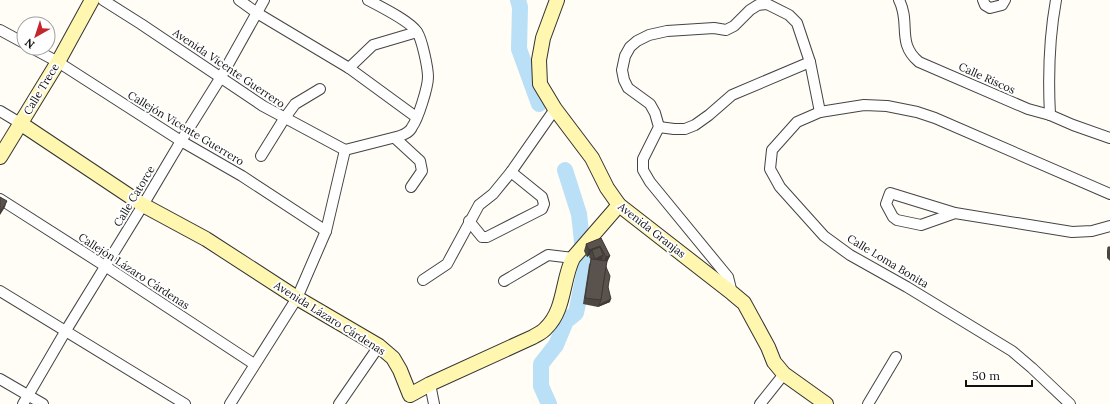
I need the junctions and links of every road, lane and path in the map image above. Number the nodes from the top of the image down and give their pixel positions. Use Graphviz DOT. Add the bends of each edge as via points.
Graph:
graph roads {
  1 [pos="92,0"];
  2 [pos="103,0"];
  3 [pos="239,0"];
  4 [pos="264,0"];
  5 [pos="368,0"];
  6 [pos="557,0"];
  7 [pos="899,0"];
  8 [pos="983,0"];
  9 [pos="1004,0"];
  10 [pos="1056,0"];
  11 [pos="257,13"];
  12 [pos="0,30"];
  13 [pos="417,32"];
  14 [pos="16,39"];
  15 [pos="47,56"];
  16 [pos="58,62"];
  17 [pos="810,62"];
  18 [pos="349,68"];
  19 [pos="221,77"];
  20 [pos="320,89"];
  21 [pos="555,109"];
  22 [pos="0,111"];
  23 [pos="820,112"];
  24 [pos="1050,115"];
  25 [pos="416,117"];
  26 [pos="284,118"];
  27 [pos="20,123"];
  28 [pos="659,127"];
  29 [pos="395,138"];
  30 [pos="1110,138"];
  31 [pos="181,141"];
  32 [pos="345,150"];
  33 [pos="261,156"];
  34 [pos="0,157"];
  35 [pos="511,172"];
  36 [pos="411,187"];
  37 [pos="1110,194"];
  38 [pos="0,199"];
  39 [pos="143,205"];
  40 [pos="619,205"];
  41 [pos="955,213"];
  42 [pos="469,221"];
  43 [pos="1110,226"];
  44 [pos="326,231"];
  45 [pos="573,258"];
  46 [pos="105,266"];
  47 [pos="422,280"];
  48 [pos="504,281"];
  49 [pos="0,291"];
  50 [pos="732,293"];
  51 [pos="297,298"];
  52 [pos="65,332"];
  53 [pos="379,346"];
  54 [pos="896,357"];
  55 [pos="254,364"];
  56 [pos="784,374"];
  57 [pos="0,379"];
  58 [pos="430,384"];
  59 [pos="26,400"];
  60 [pos="409,400"];
  61 [pos="43,404"];
  62 [pos="185,404"];
  63 [pos="230,404"];
  64 [pos="339,404"];
  65 [pos="434,404"];
  66 [pos="760,404"];
  67 [pos="826,404"];
  68 [pos="868,404"];
  69 [pos="1070,404"];
  1 -- 16 [label="main road, Calle Trece"];
  2 -- 19 [label="street, Avenida Vicente Guerrero"];
  3 -- 11 [label="street"];
  4 -- 11 [label="street, Calle Catorce"];
  5 -- 13 [label="street" via="412,25"];
  6 -- 21 [label="main road, Avenida Granjas" via="543,38 539,60 540,84"];
  7 -- 24 [label="street, Calle Riscos" via="905,16 905,39 913,57 919,62 1028,109"];
  8 -- 9 [label="street" via="990,8 1002,4"];
  10 -- 24 [label="street" via="1048,83"];
  11 -- 18 [label="street"];
  11 -- 19 [label="street, Calle Catorce"];
  12 -- 14 [label="street"];
  13 -- 18 [label="street" via="373,45"];
  13 -- 25 [label="street" via="421,39 428,76"];
  15 -- 16 [label="street, Callejón Vicente Guerrero"];
  16 -- 27 [label="main road, Calle Trece"];
  16 -- 31 [label="street, Callejón Vicente Guerrero"];
  17 -- 23 [label="street"];
  17 -- 28 [label="street" via="732,96 695,125 685,129"];
  17 -- 28 [label="street" via="797,23 789,15 766,4 750,10 734,26 726,30 714,28 667,31 637,41 625,56 622,70 624,80 628,88 650,104"];
  18 -- 25 [label="street"];
  19 -- 26 [label="street, Avenida Vicente Guerrero"];
  19 -- 31 [label="street, Calle Catorce"];
  20 -- 26 [label="street" via="295,104"];
  21 -- 35 [label="street"];
  21 -- 40 [label="main road, Avenida Granjas" via="592,158"];
  22 -- 27 [label="street, Avenida Lázaro Cárdenas"];
  23 -- 37 [label="street, Calle Loma Bonita" via="864,105 887,106 917,112"];
  23 -- 69 [label="street, Calle Loma Bonita" via="797,122 772,150 770,169 780,187 824,236 850,255 1012,351"];
  24 -- 30 [label="street, Calle Riscos"];
  25 -- 29 [label="street" via="413,127 407,133"];
  26 -- 32 [label="street, Avenida Vicente Guerrero"];
  26 -- 33 [label="street"];
  27 -- 34 [label="main road, Calle Trece"];
  27 -- 39 [label="main road, Avenida Lázaro Cárdenas"];
  28 -- 50 [label="street" via="643,159 644,170 650,182 728,277"];
  29 -- 32 [label="street"];
  29 -- 36 [label="street" via="420,161 422,171"];
  31 -- 39 [label="street, Calle Catorce"];
  31 -- 44 [label="street, Callejón Vicente Guerrero" via="242,176"];
  32 -- 44 [label="street"];
  35 -- 42 [label="street" via="493,194 479,205"];
  35 -- 42 [label="street" via="542,197 542,209 486,237 482,236"];
  38 -- 46 [label="street, Callejón Lázaro Cárdenas"];
  39 -- 46 [label="street, Calle Catorce"];
  39 -- 51 [label="main road, Avenida Lázaro Cárdenas" via="206,239"];
  40 -- 45 [label="main road, Avenida Lázaro Cárdenas"];
  40 -- 50 [label="main road, Avenida Granjas"];
  41 -- 41 [label="street" via="890,193 886,204 897,220 921,226"];
  41 -- 43 [label="street" via="1072,232 1092,231"];
  42 -- 47 [label="street" via="447,264"];
  44 -- 51 [label="street"];
  45 -- 48 [label="street" via="548,255"];
  45 -- 58 [label="main road, Avenida Lázaro Cárdenas" via="557,313 547,328 533,337"];
  46 -- 52 [label="street, Calle Catorce"];
  46 -- 55 [label="street, Callejón Lázaro Cárdenas"];
  49 -- 52 [label="street"];
  50 -- 56 [label="main road, Avenida Granjas" via="744,303 774,362"];
  51 -- 53 [label="main road, Avenida Lázaro Cárdenas"];
  51 -- 55 [label="street"];
  52 -- 59 [label="street, Calle Catorce"];
  52 -- 62 [label="street"];
  53 -- 60 [label="main road, Avenida Lázaro Cárdenas" via="393,358 400,370"];
  53 -- 64 [label="street"];
  54 -- 68 [label="street"];
  55 -- 63 [label="street"];
  56 -- 66 [label="street"];
  56 -- 67 [label="main road, Avenida Granjas"];
  57 -- 59 [label="street"];
  58 -- 60 [label="main road, Avenida Lázaro Cárdenas"];
  58 -- 65 [label="street"];
  59 -- 61 [label="street"];
}
